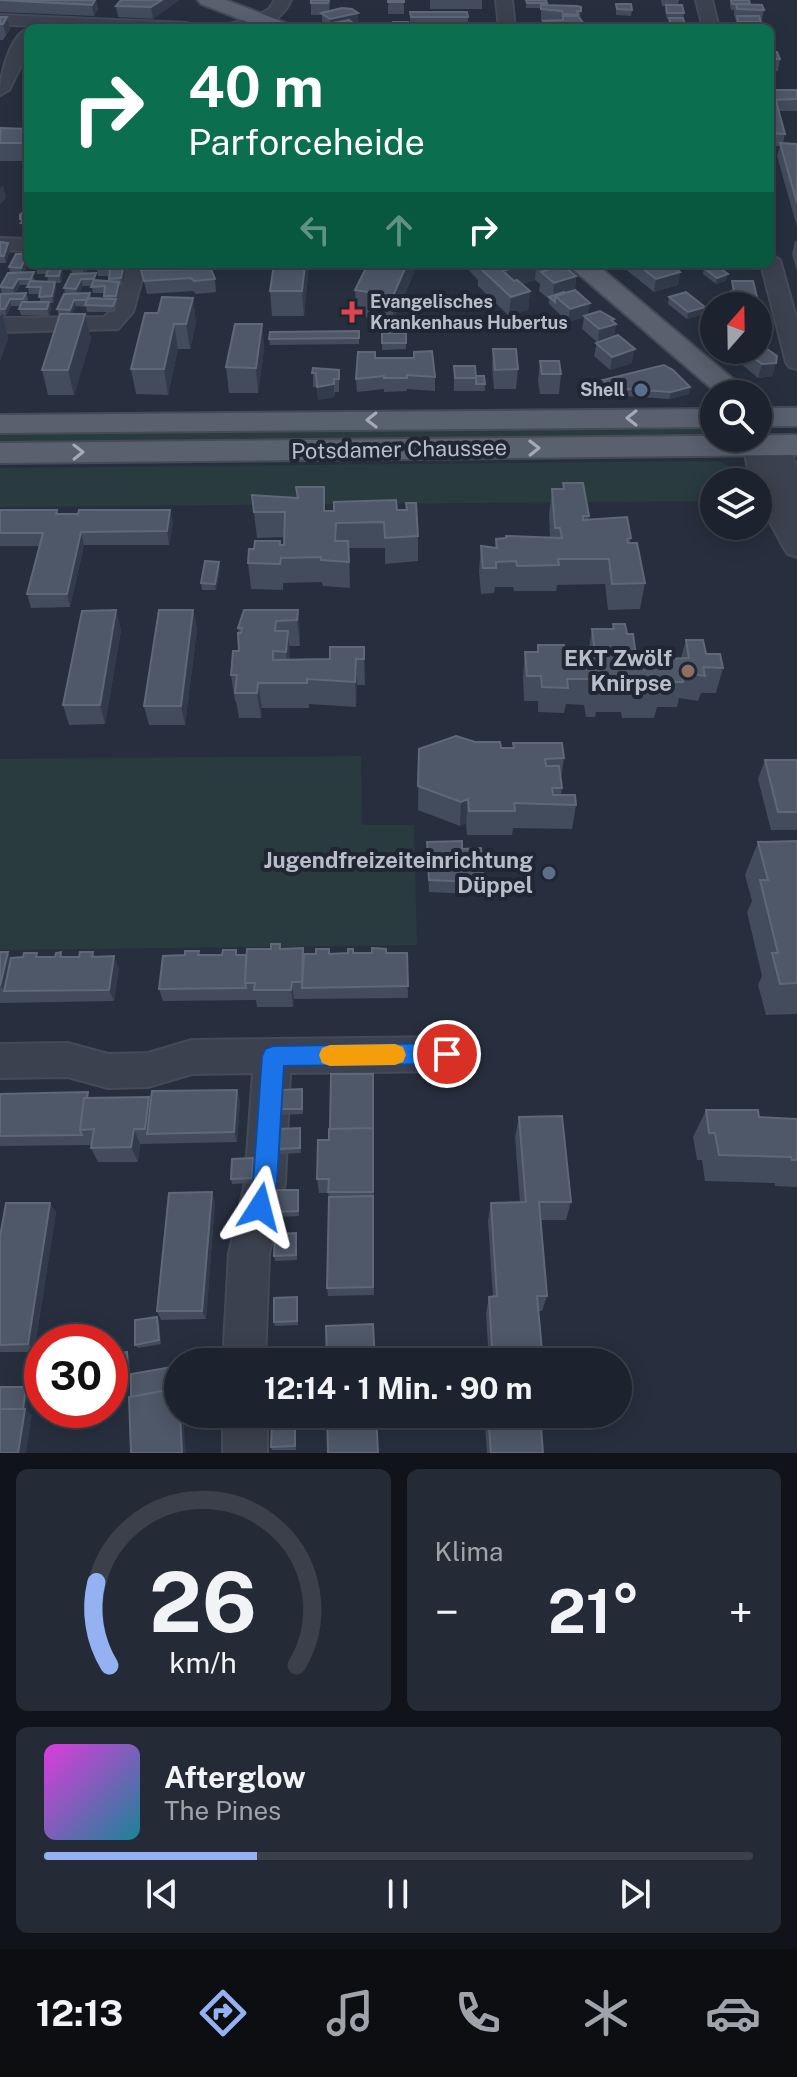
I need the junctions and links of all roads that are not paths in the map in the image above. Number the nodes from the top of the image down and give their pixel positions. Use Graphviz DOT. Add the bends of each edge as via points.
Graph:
graph roads {
  1 [pos="208,0"];
  2 [pos="283,0"];
  3 [pos="504,0"];
  4 [pos="704,0"];
  5 [pos="0,20"];
  6 [pos="261,20"];
  7 [pos="246,24"];
  8 [pos="271,24"];
  9 [pos="507,24"];
  10 [pos="710,24"];
  11 [pos="24,26"];
  12 [pos="24,42"];
  13 [pos="0,90"];
  14 [pos="0,244"];
  15 [pos="24,245"];
  16 [pos="135,268"];
  17 [pos="585,268"];
  18 [pos="772,268"];
  19 [pos="0,325"];
  20 [pos="797,362"];
  21 [pos="719,380"];
  22 [pos="797,417"];
  23 [pos="700,418"];
  24 [pos="0,424"];
  25 [pos="772,432"];
  26 [pos="700,437"];
  27 [pos="772,445"];
  28 [pos="761,452"];
  29 [pos="0,453"];
  30 [pos="797,520"];
  31 [pos="797,548"];
  32 [pos="447,1054"];
  33 [pos="273,1056"];
  34 [pos="0,1061"];
  35 [pos="245,1348"];
  36 [pos="245,1428"];
  37 [pos="245,1453"];
  1 -- 6 [label="main road"];
  2 -- 6 [label="street" via="278,11"];
  3 -- 9 [label="street"];
  4 -- 10 [label="street"];
  5 -- 11 [label="street"];
  6 -- 7 [label="street"];
  6 -- 8 [label="main road"];
  12 -- 13 [label="street"];
  14 -- 15 [label="street"];
  16 -- 19 [label="street" via="122,312 110,324"];
  17 -- 21 [label="main road"];
  18 -- 20 [label="street"];
  22 -- 25 [label="main road, Potsdamer Chaussee"];
  23 -- 24 [label="main road, Potsdamer Chaussee, one-way"];
  29 -- 26 [label="main road, Potsdamer Chaussee, one-way"];
  27 -- 30 [label="street" via="785,468"];
  28 -- 31 [label="street" via="757,465"];
  32 -- 33 [label="street"];
  33 -- 34 [label="street" via="192,1057 148,1070 108,1071 68,1060"];
  33 -- 35 [label="street" via="265,1183 249,1254"];
  36 -- 37 [label="street"];
}
